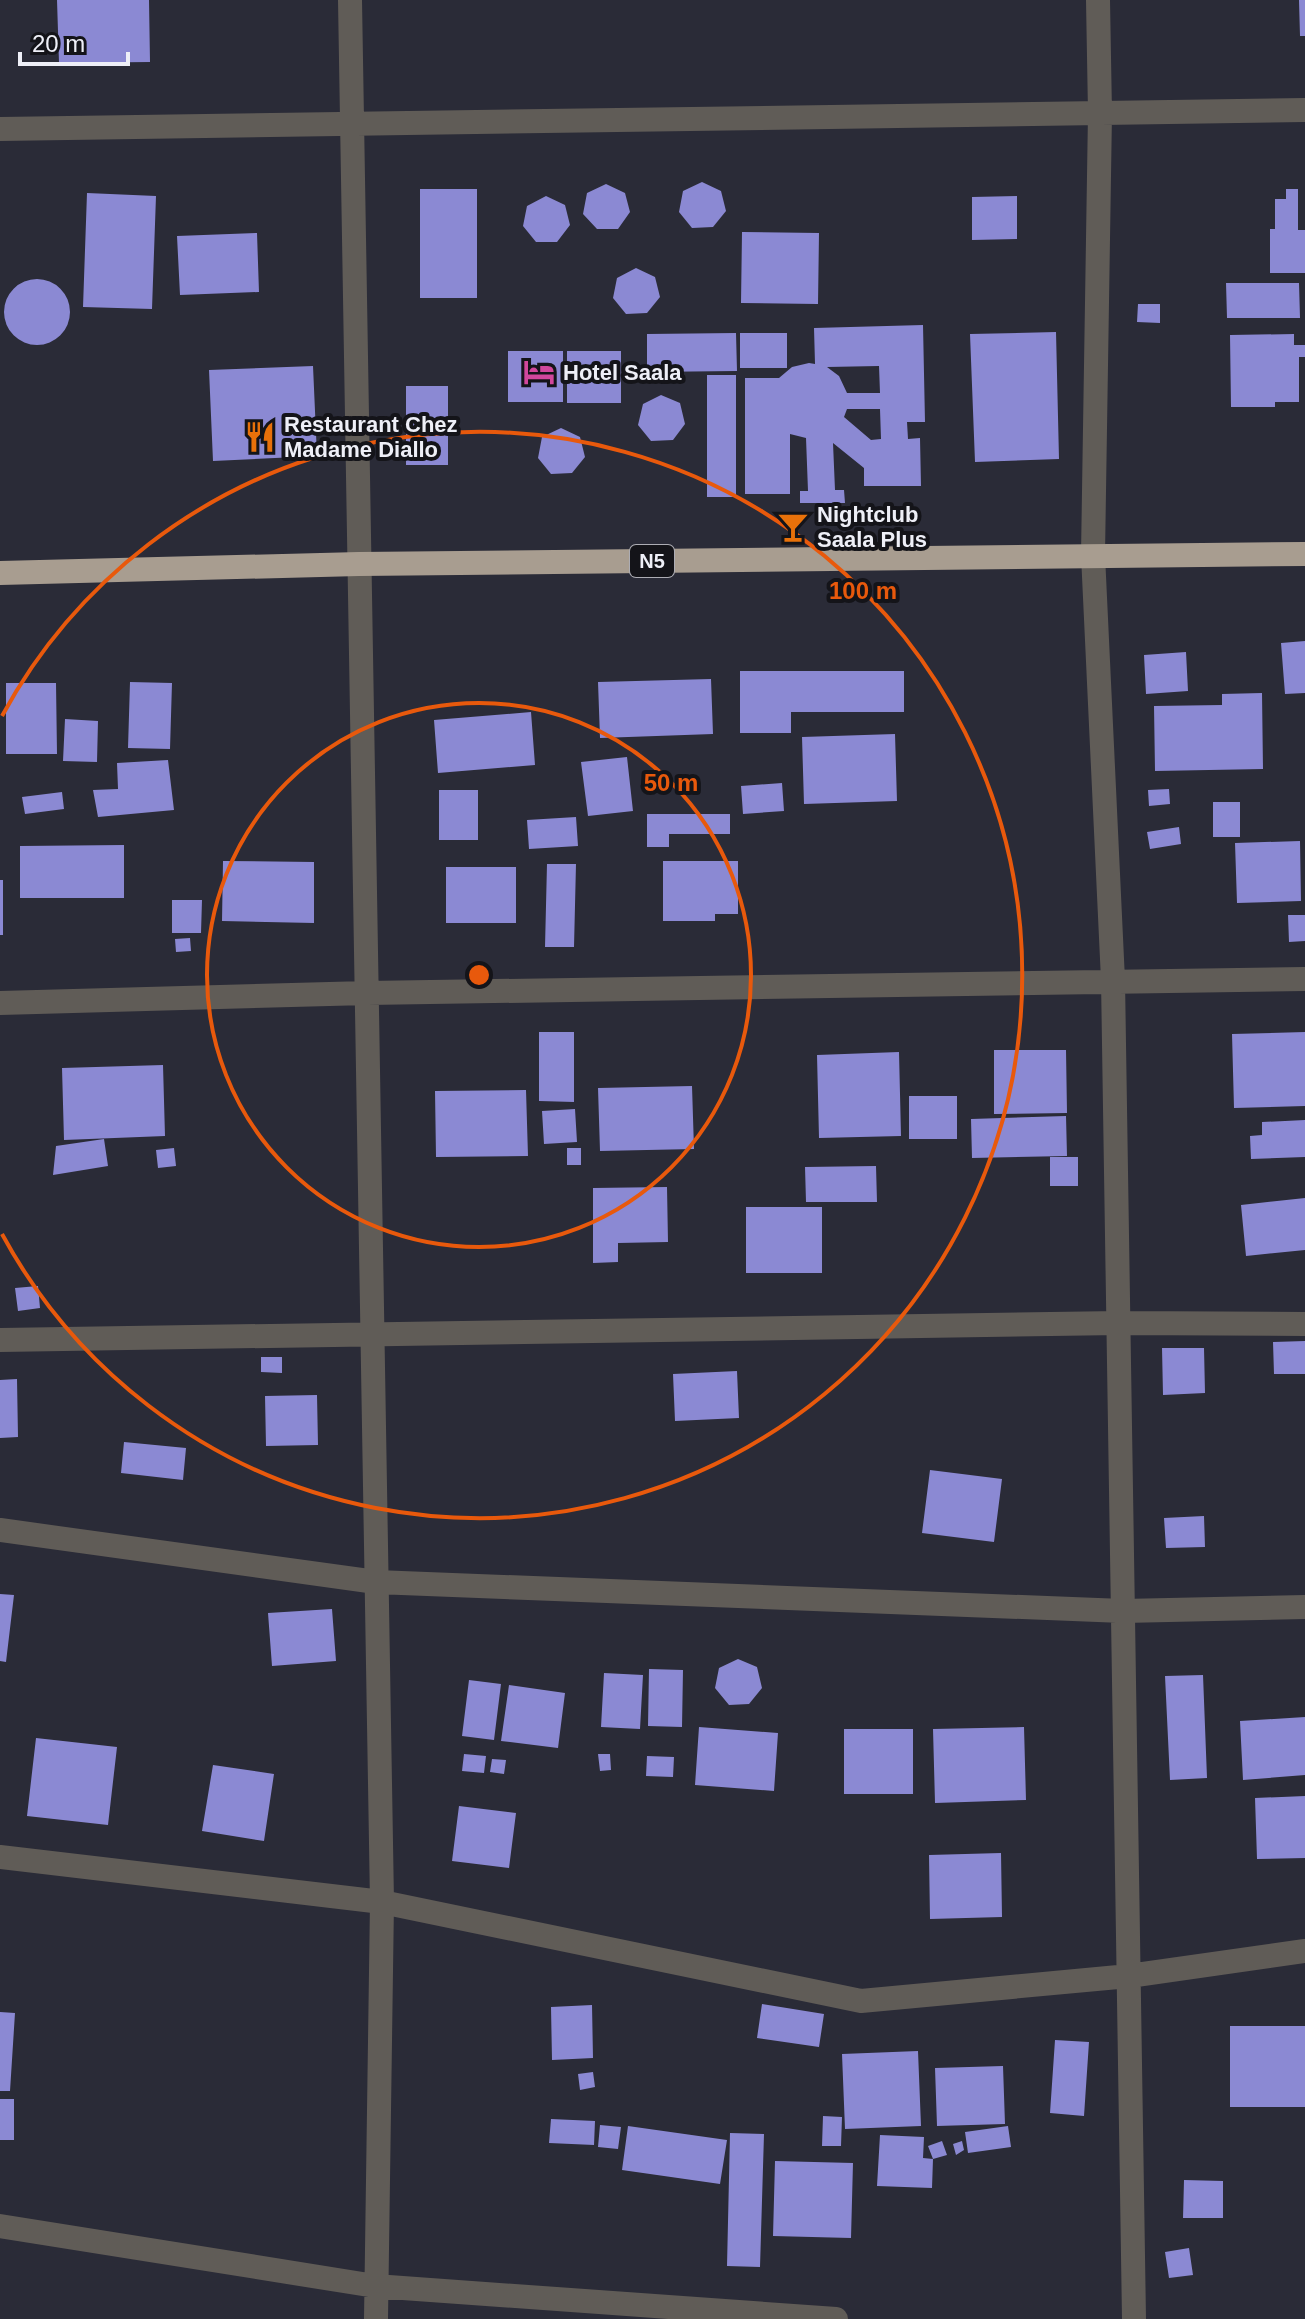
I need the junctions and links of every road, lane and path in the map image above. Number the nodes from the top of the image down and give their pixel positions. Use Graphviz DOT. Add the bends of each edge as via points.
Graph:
graph roads {
  1 [pos="350,0"];
  2 [pos="1098,0"];
  3 [pos="1305,110"];
  4 [pos="1100,113"];
  5 [pos="352,124"];
  6 [pos="0,129"];
  7 [pos="1305,554"];
  8 [pos="1093,555"];
  9 [pos="359,564"];
  10 [pos="0,573"];
  11 [pos="1305,979"];
  12 [pos="1113,980"];
  13 [pos="367,993"];
  14 [pos="0,1003"];
  15 [pos="1119,1323"];
  16 [pos="1305,1324"];
  17 [pos="373,1335"];
  18 [pos="0,1340"];
  19 [pos="0,1530"];
  20 [pos="376,1582"];
  21 [pos="1305,1607"];
  22 [pos="1123,1611"];
  23 [pos="0,1857"];
  24 [pos="382,1902"];
  25 [pos="1305,1951"];
  26 [pos="1129,1976"];
  27 [pos="0,2226"];
  28 [pos="375,2286"];
  29 [pos="376,2319"];
  30 [pos="836,2319"];
  31 [pos="1134,2319"];
  1 -- 5 [label="street"];
  2 -- 4 [label="street"];
  3 -- 4 [label="street"];
  4 -- 5 [label="street"];
  4 -- 8 [label="street"];
  5 -- 6 [label="street"];
  5 -- 9 [label="street"];
  7 -- 8 [label="highway, N5"];
  8 -- 9 [label="highway, N5"];
  8 -- 12 [label="street"];
  9 -- 10 [label="highway, N5"];
  9 -- 13 [label="street"];
  11 -- 12 [label="street"];
  12 -- 13 [label="street"];
  12 -- 15 [label="street"];
  13 -- 14 [label="street"];
  13 -- 17 [label="street"];
  15 -- 16 [label="street"];
  15 -- 17 [label="street"];
  15 -- 22 [label="street"];
  17 -- 18 [label="street"];
  17 -- 20 [label="street"];
  19 -- 20 [label="street"];
  20 -- 22 [label="street"];
  20 -- 24 [label="street"];
  21 -- 22 [label="street"];
  22 -- 26 [label="street"];
  23 -- 24 [label="street"];
  24 -- 26 [label="street" via="861,2001"];
  24 -- 28 [label="street"];
  25 -- 26 [label="street"];
  26 -- 31 [label="street"];
  27 -- 28 [label="street"];
  28 -- 29 [label="street"];
  28 -- 30 [label="street"];
}
